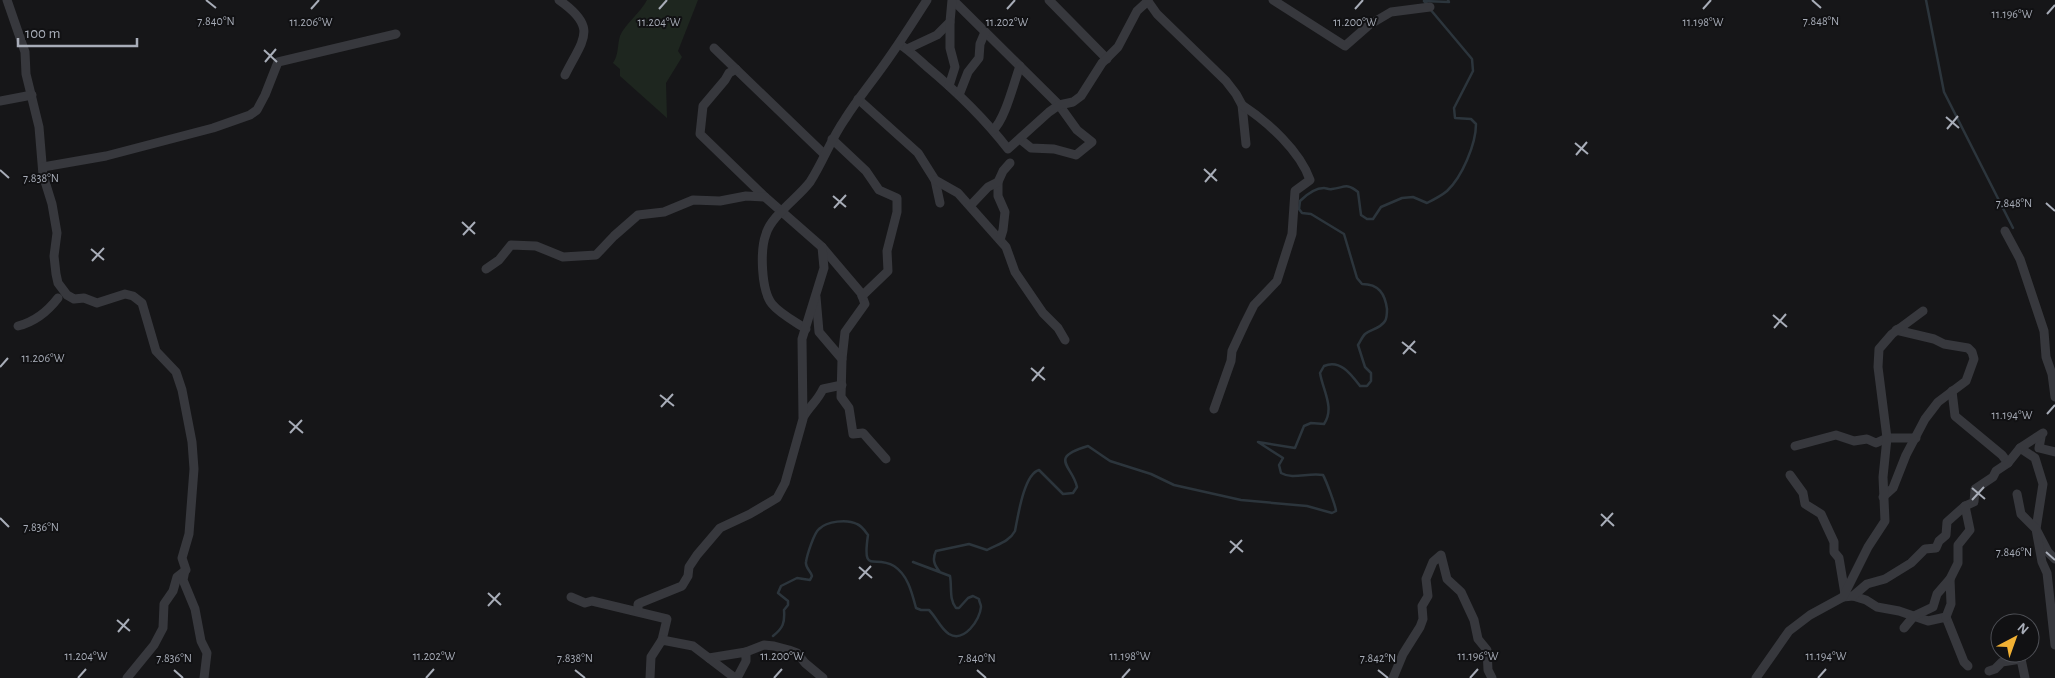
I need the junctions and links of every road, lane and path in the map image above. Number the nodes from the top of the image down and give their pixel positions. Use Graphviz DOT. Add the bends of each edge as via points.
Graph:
graph roads {
  1 [pos="7,0"];
  2 [pos="559,0"];
  3 [pos="927,0"];
  4 [pos="953,0"];
  5 [pos="1049,0"];
  6 [pos="1273,0"];
  7 [pos="1147,1"];
  8 [pos="1430,7"];
  9 [pos="950,22"];
  10 [pos="985,32"];
  11 [pos="396,34"];
  12 [pos="903,46"];
  13 [pos="714,48"];
  14 [pos="1106,59"];
  15 [pos="1020,66"];
  16 [pos="736,69"];
  17 [pos="565,75"];
  18 [pos="949,86"];
  19 [pos="32,94"];
  20 [pos="959,95"];
  21 [pos="858,99"];
  22 [pos="0,101"];
  23 [pos="1059,105"];
  24 [pos="1242,105"];
  25 [pos="992,130"];
  26 [pos="832,139"];
  27 [pos="1020,139"];
  28 [pos="1246,144"];
  29 [pos="824,154"];
  30 [pos="1010,164"];
  31 [pos="43,167"];
  32 [pos="935,180"];
  33 [pos="998,182"];
  34 [pos="765,197"];
  35 [pos="940,203"];
  36 [pos="970,206"];
  37 [pos="782,212"];
  38 [pos="2005,231"];
  39 [pos="1000,240"];
  40 [pos="822,247"];
  41 [pos="486,269"];
  42 [pos="60,286"];
  43 [pos="862,296"];
  44 [pos="816,297"];
  45 [pos="58,298"];
  46 [pos="74,300"];
  47 [pos="18,326"];
  48 [pos="806,329"];
  49 [pos="1065,340"];
  50 [pos="842,359"];
  51 [pos="842,385"];
  52 [pos="1952,391"];
  53 [pos="2055,397"];
  54 [pos="1214,409"];
  55 [pos="803,419"];
  56 [pos="1887,438"];
  57 [pos="1916,438"];
  58 [pos="1795,446"];
  59 [pos="2020,448"];
  60 [pos="2039,448"];
  61 [pos="2055,452"];
  62 [pos="2035,458"];
  63 [pos="886,459"];
  64 [pos="2008,463"];
  65 [pos="1790,475"];
  66 [pos="2017,494"];
  67 [pos="1883,497"];
  68 [pos="1965,506"];
  69 [pos="2036,529"];
  70 [pos="2055,560"];
  71 [pos="186,570"];
  72 [pos="1950,579"];
  73 [pos="1847,596"];
  74 [pos="571,598"];
  75 [pos="638,611"];
  76 [pos="1914,616"];
  77 [pos="1946,617"];
  78 [pos="1904,628"];
  79 [pos="662,640"];
  80 [pos="2055,645"];
  81 [pos="746,652"];
  82 [pos="709,658"];
  83 [pos="1968,666"];
  84 [pos="1989,671"];
  85 [pos="127,678"];
  86 [pos="204,678"];
  87 [pos="650,678"];
  88 [pos="736,678"];
  89 [pos="823,678"];
  90 [pos="1393,678"];
  91 [pos="1492,678"];
  92 [pos="1756,678"];
  93 [pos="2025,678"];
  1 -- 19 [label="street" via="25,52 26,74"];
  2 -- 17 [label="street" via="578,16 584,28 584,37"];
  3 -- 12 [label="street"];
  4 -- 9 [label="street"];
  4 -- 10 [label="street"];
  5 -- 14 [label="street"];
  6 -- 8 [label="street" via="1345,46 1369,25 1391,12"];
  7 -- 14 [label="street" via="1137,11 1118,47"];
  7 -- 24 [label="street" via="1226,81"];
  9 -- 12 [label="street" via="937,35"];
  9 -- 18 [label="street" via="950,48 955,67"];
  10 -- 15 [label="street"];
  10 -- 20 [label="street" via="979,58 968,72"];
  11 -- 31 [label="street" via="278,62 265,95 250,116 106,156"];
  12 -- 18 [label="street"];
  12 -- 21 [label="street"];
  13 -- 16 [label="street"];
  14 -- 23 [label="street" via="1081,96 1073,102"];
  15 -- 23 [label="street"];
  15 -- 25 [label="street" via="1006,109 998,126"];
  16 -- 29 [label="street"];
  16 -- 34 [label="street" via="729,73 703,106 700,134"];
  18 -- 20 [label="street"];
  19 -- 22 [label="street"];
  19 -- 31 [label="street"];
  20 -- 25 [label="street"];
  21 -- 26 [label="street"];
  21 -- 32 [label="street" via="918,153"];
  23 -- 27 [label="street"];
  23 -- 27 [label="street" via="1077,130 1092,142 1076,155 1054,149 1031,148"];
  24 -- 28 [label="street"];
  24 -- 54 [label="street" via="1277,134 1306,168 1310,180 1295,191 1292,234 1277,281 1254,305 1245,323 1232,351"];
  25 -- 27 [label="street" via="1008,149"];
  26 -- 29 [label="street"];
  26 -- 43 [label="street" via="866,171 879,190 897,198 897,212 887,251 888,271"];
  29 -- 37 [label="street" via="800,195"];
  30 -- 33 [label="street" via="1002,171"];
  31 -- 42 [label="street" via="57,233 54,266"];
  32 -- 35 [label="street"];
  32 -- 36 [label="street" via="958,193"];
  33 -- 36 [label="street" via="988,187"];
  33 -- 39 [label="street" via="998,196 1005,212"];
  34 -- 37 [label="street"];
  34 -- 41 [label="street" via="693,200 664,212 638,215 596,255 563,257 536,246 511,245 499,260"];
  36 -- 39 [label="street"];
  37 -- 40 [label="street"];
  37 -- 48 [label="street" via="766,233 762,267 766,289 772,304"];
  38 -- 53 [label="street" via="2020,259 2044,330"];
  39 -- 49 [label="street" via="1015,272"];
  40 -- 43 [label="street"];
  40 -- 44 [label="street" via="824,268"];
  42 -- 45 [label="street"];
  42 -- 46 [label="street"];
  43 -- 50 [label="street" via="865,304 845,332"];
  44 -- 48 [label="street"];
  44 -- 50 [label="street" via="819,332"];
  45 -- 46 [label="street" via="68,302"];
  45 -- 47 [label="street" via="35,319"];
  46 -- 71 [label="street" via="84,298 97,303 125,294 133,296 142,303 156,351 176,372 192,442 194,469 189,534 182,558"];
  48 -- 55 [label="street" via="802,339"];
  50 -- 51 [label="street"];
  51 -- 55 [label="street" via="823,389"];
  51 -- 63 [label="street" via="841,397 849,408 853,434 863,433"];
  52 -- 56 [label="street" via="1966,381 1973,366 1972,352 1968,348 1896,330 1879,349 1878,367"];
  52 -- 57 [label="street" via="1938,402"];
  52 -- 64 [label="street" via="1955,416"];
  55 -- 75 [label="street" via="785,483 777,498 720,528 689,567 682,586 638,604"];
  56 -- 57 [label="street"];
  56 -- 58 [label="street" via="1876,442 1867,439 1854,441 1836,435"];
  56 -- 67 [label="street"];
  57 -- 67 [label="street" via="1893,488"];
  59 -- 60 [label="street" via="2042,435"];
  59 -- 62 [label="street"];
  59 -- 64 [label="street"];
  60 -- 61 [label="street"];
  60 -- 62 [label="street"];
  62 -- 69 [label="street" via="2043,484"];
  64 -- 68 [label="street" via="1975,489 1974,502"];
  65 -- 73 [label="street" via="1804,493 1805,504 1821,514 1834,542"];
  66 -- 69 [label="street" via="2021,514"];
  67 -- 73 [label="street" via="1885,521 1868,547"];
  68 -- 72 [label="street" via="1970,530 1958,545 1958,564"];
  68 -- 73 [label="street" via="1947,522 1946,535 1936,548 1926,549 1885,579 1867,584"];
  69 -- 70 [label="street"];
  69 -- 80 [label="street" via="2047,573"];
  71 -- 85 [label="street" via="176,577 173,591 164,604 163,628 154,645"];
  71 -- 86 [label="street" via="183,580 207,653"];
  72 -- 76 [label="street" via="1937,594 1933,607"];
  72 -- 77 [label="street" via="1952,604"];
  73 -- 76 [label="street"];
  73 -- 92 [label="street" via="1810,615 1789,631"];
  74 -- 75 [label="street"];
  75 -- 79 [label="street" via="667,619"];
  76 -- 77 [label="street" via="1928,621"];
  76 -- 78 [label="street"];
  77 -- 83 [label="street"];
  79 -- 82 [label="street" via="693,646"];
  79 -- 87 [label="street" via="651,657"];
  81 -- 82 [label="street"];
  81 -- 88 [label="street" via="746,661"];
  81 -- 89 [label="street" via="764,645 789,650 797,653"];
  82 -- 88 [label="street"];
  84 -- 93 [label="street" via="2002,662 2021,659"];
  90 -- 91 [label="street" via="1420,627 1422,606 1428,596 1426,580 1442,552 1447,579 1462,592 1478,639 1487,650 1488,670"];
}
